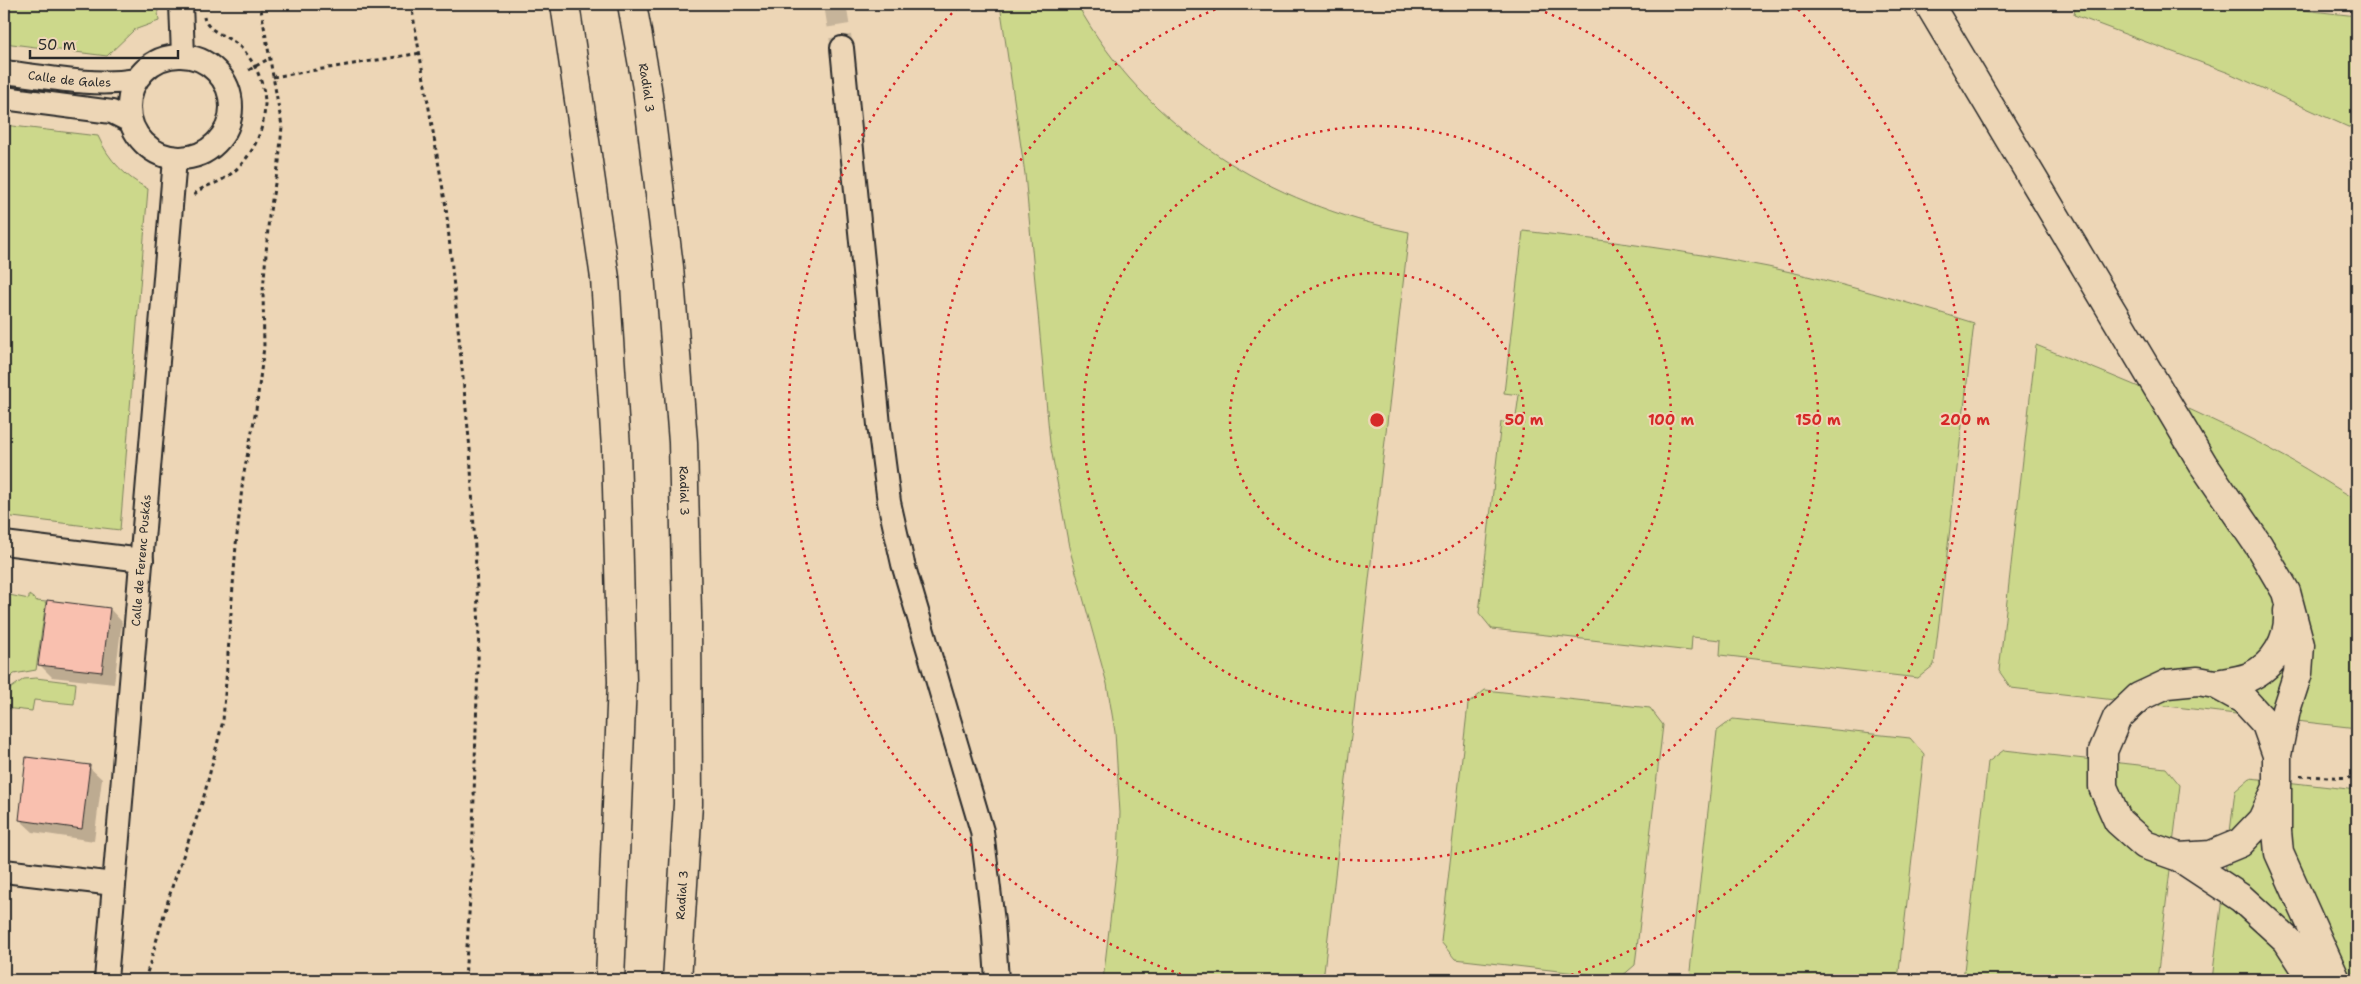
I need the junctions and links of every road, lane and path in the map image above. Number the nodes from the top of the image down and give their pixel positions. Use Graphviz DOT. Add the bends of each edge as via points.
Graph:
graph roads {
  1 [pos="180,4"];
  2 [pos="260,4"];
  3 [pos="411,4"];
  4 [pos="565,4"];
  5 [pos="632,4"];
  6 [pos="1929,4"];
  7 [pos="203,12"];
  8 [pos="842,48"];
  9 [pos="421,53"];
  10 [pos="183,55"];
  11 [pos="270,58"];
  12 [pos="255,67"];
  13 [pos="249,70"];
  14 [pos="4,72"];
  15 [pos="273,77"];
  16 [pos="136,80"];
  17 [pos="4,98"];
  18 [pos="130,121"];
  19 [pos="175,159"];
  20 [pos="193,203"];
  21 [pos="4,543"];
  22 [pos="142,560"];
  23 [pos="2286,592"];
  24 [pos="2215,684"];
  25 [pos="2277,774"];
  26 [pos="2357,778"];
  27 [pos="2179,857"];
  28 [pos="4,871"];
  29 [pos="114,884"];
  30 [pos="107,971"];
  31 [pos="145,980"];
  32 [pos="465,980"];
  33 [pos="610,980"];
  34 [pos="677,980"];
  35 [pos="998,980"];
  36 [pos="2313,980"];
  37 [pos="2336,980"];
  1 -- 10 [label="street"];
  2 -- 11 [label="path"];
  3 -- 9 [label="path"];
  4 -- 33 [label="main road" via="604,278 616,448 622,682"];
  5 -- 34 [label="main road, Radial 3" via="669,267 683,442 688,804"];
  6 -- 23 [label="main road" via="2203,464"];
  7 -- 12 [label="path" via="208,26 239,46"];
  8 -- 35 [label="street" via="889,502 903,564 982,831"];
  9 -- 15 [label="path"];
  9 -- 32 [label="path" via="449,236 470,448 479,619"];
  10 -- 16 [label="street" via="156,61"];
  10 -- 19 [label="street" via="199,59 219,74 230,96 232,112 228,128 206,152 191,158"];
  11 -- 12 [label="path"];
  11 -- 15 [label="path"];
  12 -- 13 [label="path"];
  12 -- 20 [label="path" via="265,100 263,124 256,145 234,172 197,192"];
  14 -- 16 [label="street, Calle de Gales" via="112,84"];
  15 -- 31 [label="path" via="282,126 269,216 263,291 264,347 236,545 224,722 203,800 172,887"];
  16 -- 18 [label="street" via="130,92"];
  17 -- 18 [label="street" via="112,112"];
  18 -- 19 [label="street" via="136,135 147,146 160,155"];
  19 -- 22 [label="street, Calle de Ferenc Puskás"];
  21 -- 22 [label="street"];
  22 -- 29 [label="street, Calle de Ferenc Puskás"];
  23 -- 24 [label="main road" via="2289,622 2283,644 2270,665 2249,677"];
  23 -- 25 [label="main road" via="2300,645 2298,673 2286,710"];
  24 -- 25 [label="main road" via="2244,700 2266,724"];
  24 -- 27 [label="main road" via="2198,681 2167,684 2139,697 2117,718 2104,751 2103,788 2118,821 2145,845"];
  25 -- 26 [label="path"];
  25 -- 27 [label="main road" via="2262,820 2240,842 2211,855"];
  25 -- 37 [label="main road" via="2279,853"];
  27 -- 36 [label="main road" via="2240,898 2287,940"];
  28 -- 29 [label="street"];
  29 -- 30 [label="street, Calle de Ferenc Puskás"];
}
